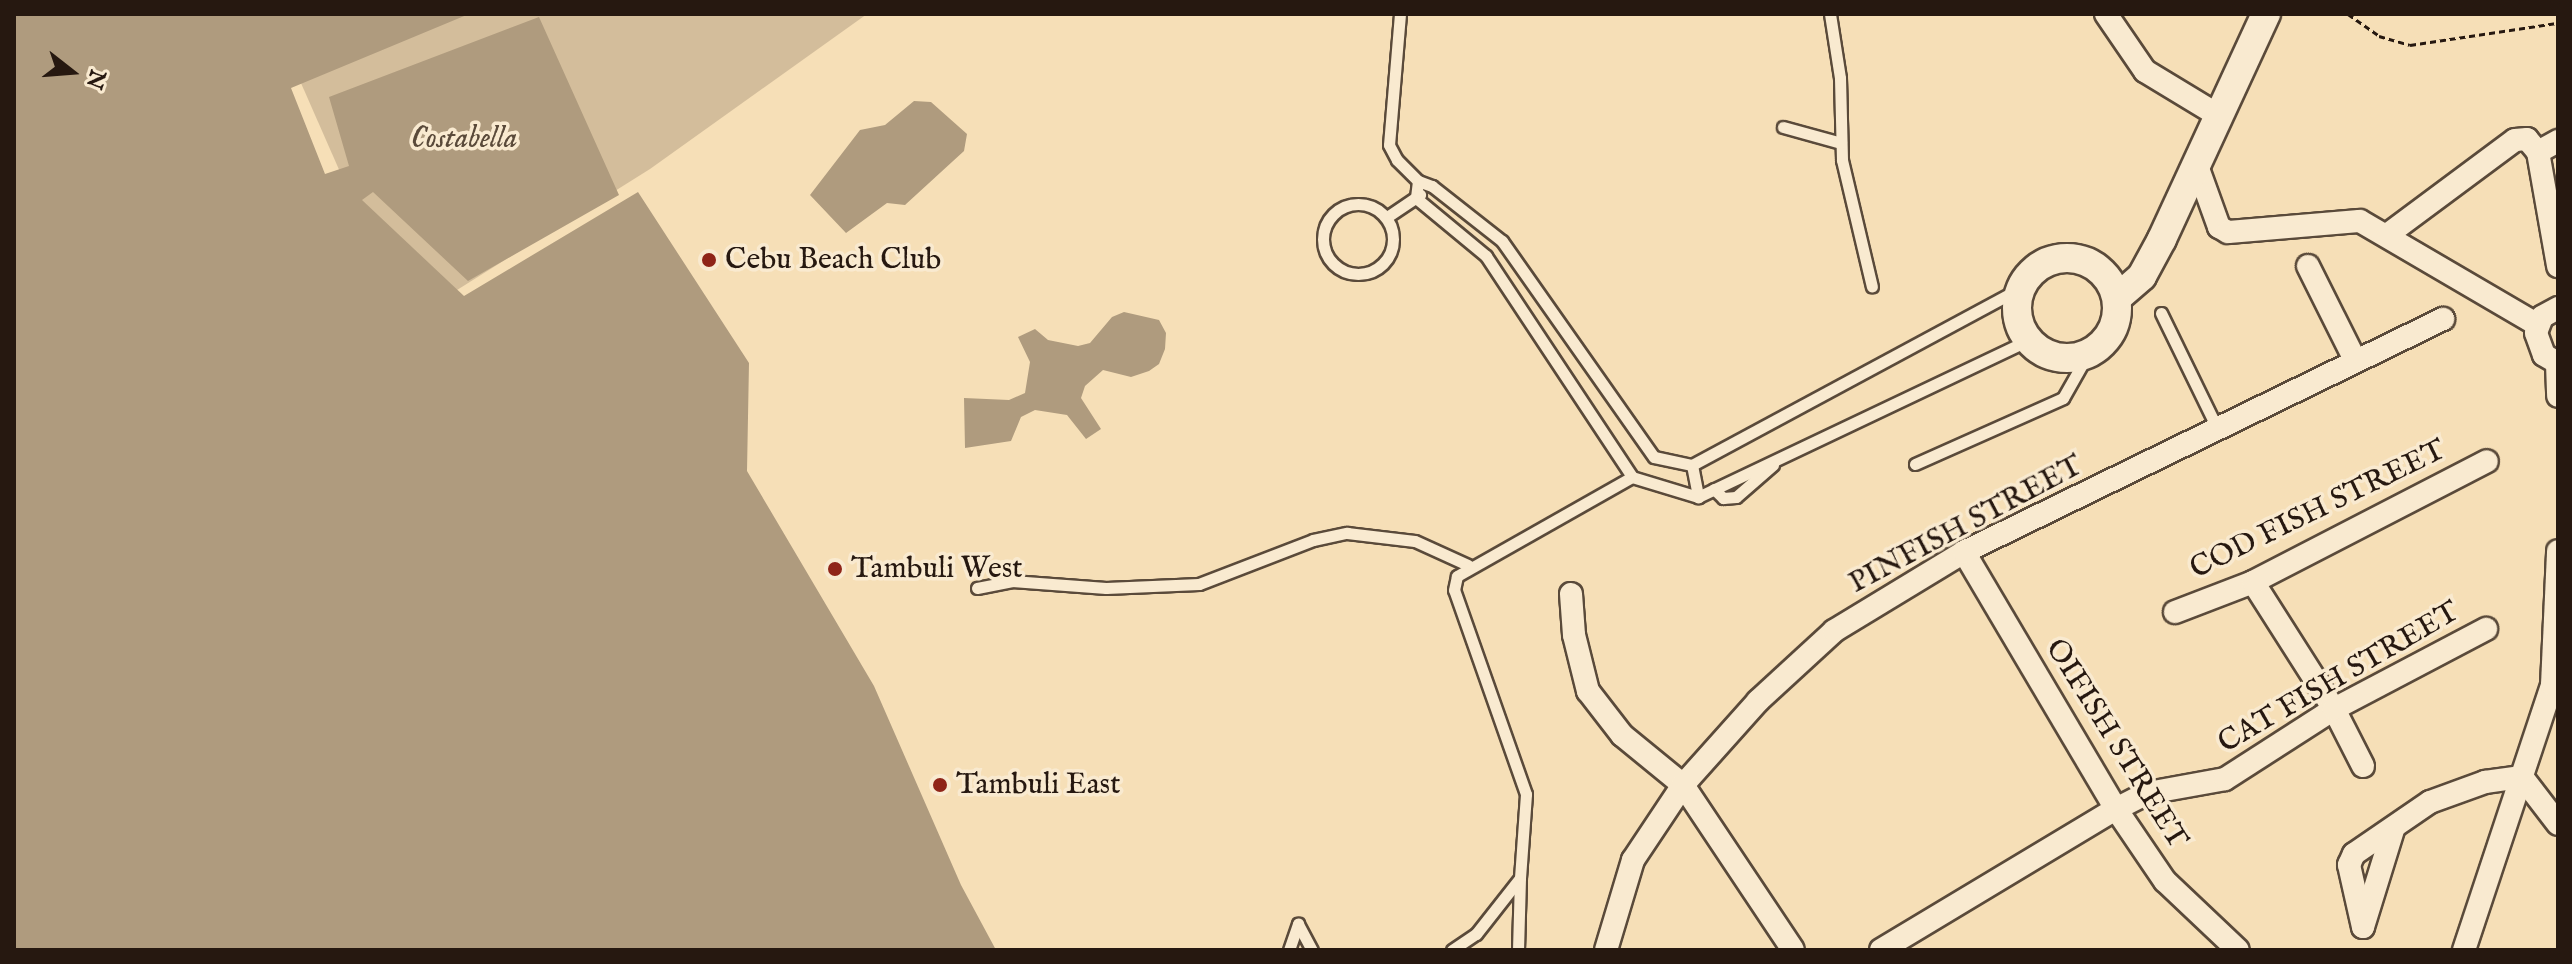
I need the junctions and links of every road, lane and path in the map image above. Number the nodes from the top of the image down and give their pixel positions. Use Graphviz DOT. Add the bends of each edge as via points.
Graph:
graph roads {
  1 [pos="1400,14"];
  2 [pos="1830,14"];
  3 [pos="2106,14"];
  4 [pos="2266,14"];
  5 [pos="2348,14"];
  6 [pos="2558,23"];
  7 [pos="2216,114"];
  8 [pos="1783,127"];
  9 [pos="1841,143"];
  10 [pos="2548,146"];
  11 [pos="2196,163"];
  12 [pos="1418,181"];
  13 [pos="1432,186"];
  14 [pos="1416,198"];
  15 [pos="1387,217"];
  16 [pos="1476,219"];
  17 [pos="1461,233"];
  18 [pos="2387,235"];
  19 [pos="1502,241"];
  20 [pos="1486,256"];
  21 [pos="2308,266"];
  22 [pos="2558,266"];
  23 [pos="1872,287"];
  24 [pos="2022,287"];
  25 [pos="2117,298"];
  26 [pos="2558,308"];
  27 [pos="2161,313"];
  28 [pos="2443,319"];
  29 [pos="2538,325"];
  30 [pos="2029,340"];
  31 [pos="2088,354"];
  32 [pos="2355,360"];
  33 [pos="2558,363"];
  34 [pos="2558,396"];
  35 [pos="2217,428"];
  36 [pos="2487,461"];
  37 [pos="1915,464"];
  38 [pos="1692,465"];
  39 [pos="1632,477"];
  40 [pos="1698,497"];
  41 [pos="2558,551"];
  42 [pos="1964,552"];
  43 [pos="1468,565"];
  44 [pos="2253,582"];
  45 [pos="977,588"];
  46 [pos="1571,594"];
  47 [pos="2175,612"];
  48 [pos="2486,629"];
  49 [pos="2334,709"];
  50 [pos="2363,766"];
  51 [pos="2522,777"];
  52 [pos="1683,785"];
  53 [pos="2116,809"];
  54 [pos="2558,824"];
  55 [pos="2393,830"];
  56 [pos="1520,878"];
  57 [pos="1289,950"];
  58 [pos="1312,950"];
  59 [pos="1452,950"];
  60 [pos="1518,950"];
  61 [pos="1606,950"];
  62 [pos="1793,950"];
  63 [pos="1881,950"];
  64 [pos="2238,950"];
  65 [pos="2464,950"];
  1 -- 12 [label="lane" via="1389,145"];
  2 -- 9 [label="lane" via="1840,78"];
  3 -- 7 [label="street" via="2145,71"];
  4 -- 7 [label="street"];
  5 -- 6 [label="path" via="2379,36 2410,45"];
  7 -- 11 [label="street"];
  8 -- 9 [label="lane"];
  9 -- 23 [label="lane"];
  10 -- 18 [label="street" via="2515,140"];
  10 -- 22 [label="street"];
  11 -- 18 [label="street" via="2219,227 2228,232 2360,221"];
  11 -- 25 [label="street" via="2142,276"];
  12 -- 13 [label="lane"];
  12 -- 14 [label="lane"];
  13 -- 14 [label="lane"];
  13 -- 16 [label="lane"];
  14 -- 15 [label="lane"];
  14 -- 17 [label="lane"];
  15 -- 15 [label="lane" via="1366,203 1341,206 1325,225 1324,249 1339,269 1363,274 1384,263 1394,240"];
  16 -- 17 [label="lane"];
  16 -- 19 [label="lane"];
  17 -- 20 [label="lane"];
  18 -- 29 [label="street"];
  19 -- 20 [label="lane"];
  19 -- 38 [label="lane" via="1654,457"];
  20 -- 39 [label="lane"];
  21 -- 32 [label="street"];
  24 -- 25 [label="street" via="2049,261 2073,259 2096,268"];
  24 -- 30 [label="street" via="2018,315"];
  24 -- 38 [label="lane"];
  25 -- 31 [label="street" via="2110,335"];
  26 -- 29 [label="street"];
  27 -- 35 [label="lane"];
  28 -- 32 [label="street, PINFISH STREET"];
  29 -- 33 [label="street" via="2539,349"];
  30 -- 31 [label="street" via="2051,355"];
  30 -- 40 [label="lane"];
  31 -- 37 [label="lane" via="2063,398"];
  32 -- 35 [label="street, PINFISH STREET"];
  33 -- 34 [label="street"];
  35 -- 42 [label="street, PINFISH STREET"];
  36 -- 44 [label="street, COD FISH STREET"];
  38 -- 40 [label="lane"];
  39 -- 40 [label="lane"];
  39 -- 43 [label="lane"];
  41 -- 51 [label="street" via="2552,685"];
  42 -- 52 [label="street, PINFISH STREET" via="1834,631 1758,701"];
  42 -- 53 [label="street, OIFISH STREET"];
  43 -- 45 [label="lane" via="1415,541 1347,533 1313,540 1199,584 1106,588 1012,581"];
  43 -- 56 [label="lane" via="1457,576 1454,590 1526,794"];
  44 -- 47 [label="street, COD FISH STREET"];
  44 -- 49 [label="street"];
  46 -- 52 [label="street" via="1574,635 1588,691 1622,735"];
  48 -- 49 [label="street, CAT FISH STREET"];
  49 -- 50 [label="street"];
  49 -- 53 [label="street, CAT FISH STREET" via="2225,779 2148,793"];
  51 -- 54 [label="street"];
  51 -- 55 [label="street" via="2485,782 2430,802"];
  51 -- 65 [label="street"];
  52 -- 61 [label="street, PINFISH STREET" via="1633,860"];
  52 -- 62 [label="street"];
  53 -- 63 [label="street, CAT FISH STREET"];
  53 -- 64 [label="street, OIFISH STREET" via="2165,881"];
  56 -- 59 [label="lane" via="1476,934"];
  56 -- 60 [label="lane"];
  57 -- 58 [label="lane" via="1298,924"];
}
